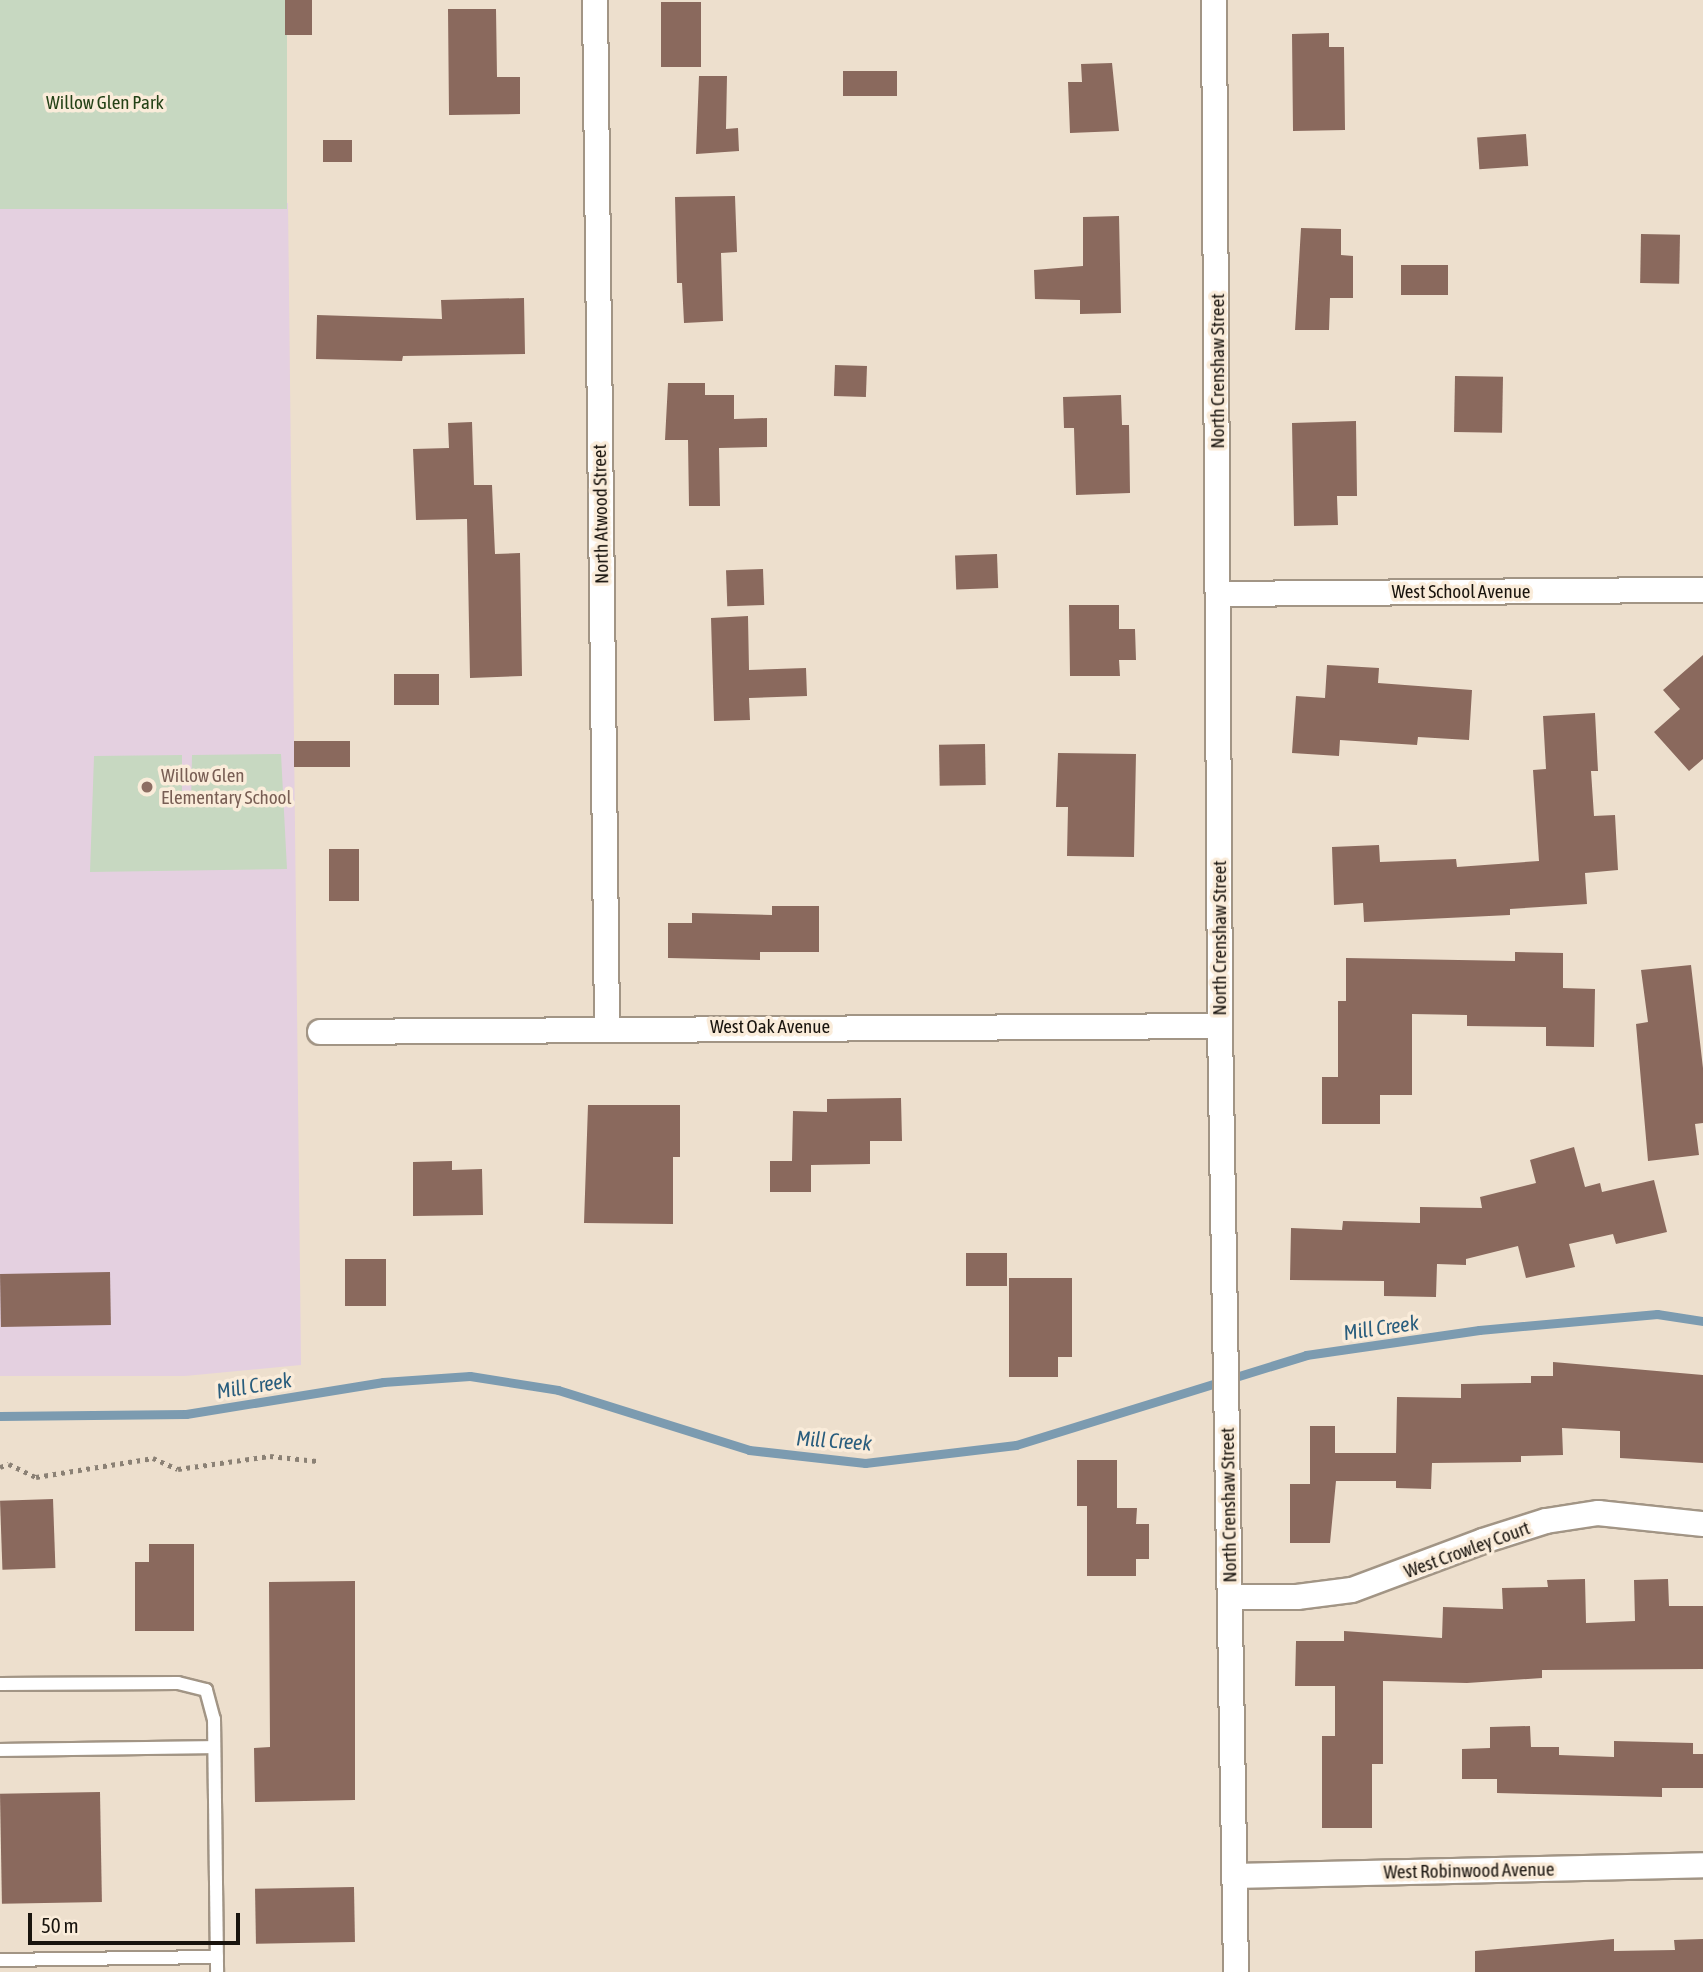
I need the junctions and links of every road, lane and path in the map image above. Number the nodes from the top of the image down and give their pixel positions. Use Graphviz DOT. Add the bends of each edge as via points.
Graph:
graph roads {
  1 [pos="594,0"];
  2 [pos="1214,0"];
  3 [pos="1703,590"];
  4 [pos="1219,594"];
  5 [pos="1220,1026"];
  6 [pos="607,1027"];
  7 [pos="320,1032"];
  8 [pos="317,1461"];
  9 [pos="0,1467"];
  10 [pos="1703,1524"];
  11 [pos="1231,1597"];
  12 [pos="0,1684"];
  13 [pos="214,1747"];
  14 [pos="0,1750"];
  15 [pos="1703,1865"];
  16 [pos="1234,1876"];
  17 [pos="217,1958"];
  18 [pos="0,1960"];
  19 [pos="217,1972"];
  20 [pos="1236,1972"];
  1 -- 6 [label="street, North Atwood Street"];
  2 -- 4 [label="street, North Crenshaw Street"];
  3 -- 4 [label="street, West School Avenue"];
  4 -- 5 [label="street, North Crenshaw Street"];
  5 -- 6 [label="street, West Oak Avenue"];
  5 -- 11 [label="street, North Crenshaw Street"];
  6 -- 7 [label="street, West Oak Avenue"];
  8 -- 9 [label="path" via="270,1455 178,1469 153,1458 36,1477 9,1464"];
  10 -- 11 [label="street, West Crowley Court" via="1598,1513 1546,1521 1352,1590 1297,1597"];
  11 -- 16 [label="street, North Crenshaw Street"];
  12 -- 13 [label="lane" via="195,1684 211,1699"];
  13 -- 14 [label="lane"];
  13 -- 17 [label="lane"];
  15 -- 16 [label="street, West Robinwood Avenue"];
  16 -- 20 [label="street, North Crenshaw Street"];
  17 -- 18 [label="lane"];
  17 -- 19 [label="lane"];
}
